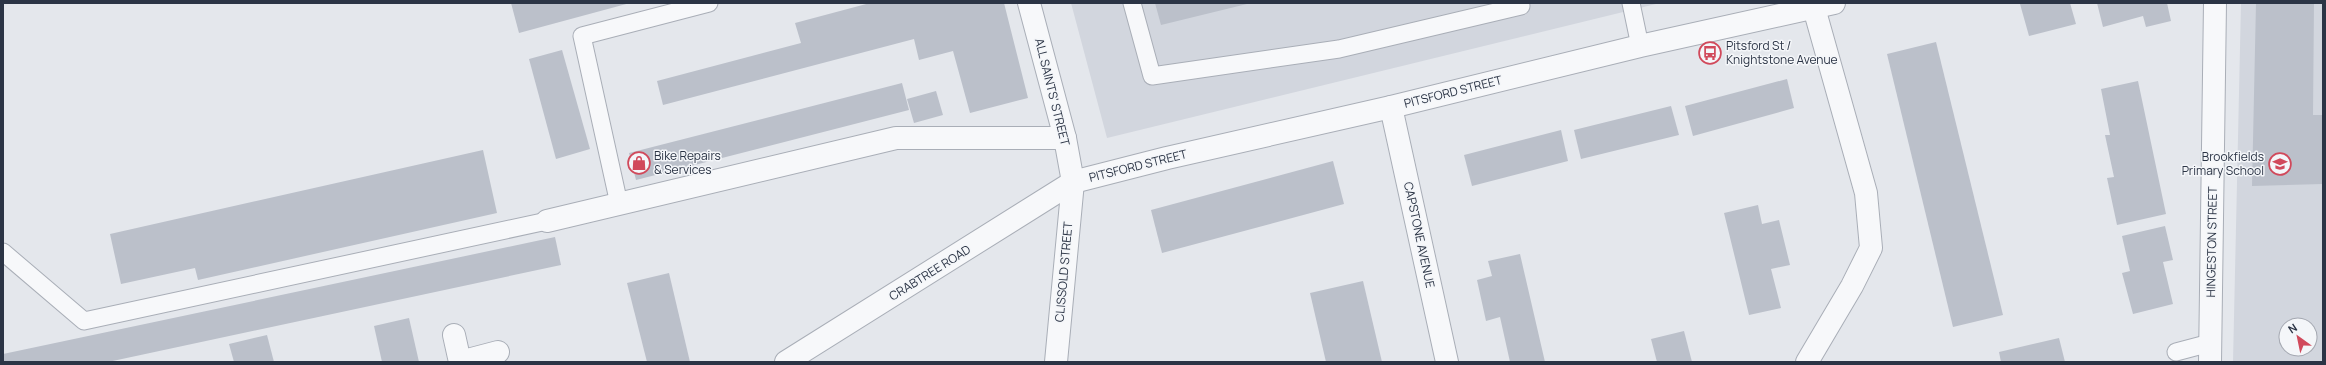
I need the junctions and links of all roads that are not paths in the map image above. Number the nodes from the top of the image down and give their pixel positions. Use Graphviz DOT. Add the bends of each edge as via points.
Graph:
graph roads {
  1 [pos="709,3"];
  2 [pos="1029,3"];
  3 [pos="1132,3"];
  4 [pos="1631,3"];
  5 [pos="2215,3"];
  6 [pos="1824,5"];
  7 [pos="1521,6"];
  8 [pos="1640,46"];
  9 [pos="1391,107"];
  10 [pos="1065,138"];
  11 [pos="1073,182"];
  12 [pos="619,204"];
  13 [pos="547,221"];
  14 [pos="3,252"];
  15 [pos="454,335"];
  16 [pos="498,352"];
  17 [pos="2176,352"];
  18 [pos="2210,353"];
  19 [pos="460,362"];
  20 [pos="786,362"];
  21 [pos="1056,362"];
  22 [pos="1447,362"];
  23 [pos="1807,362"];
  1 -- 12 [label="lane" via="582,36"];
  2 -- 10 [label="street, ALL SAINTS' STREET"];
  3 -- 7 [label="lane" via="1152,76 1339,49"];
  4 -- 8 [label="lane"];
  5 -- 18 [label="street, HINGESTON STREET"];
  6 -- 8 [label="street, PITSFORD STREET"];
  6 -- 23 [label="street" via="1866,193 1871,248 1852,286 1820,336"];
  8 -- 9 [label="street, PITSFORD STREET"];
  9 -- 11 [label="street, PITSFORD STREET"];
  9 -- 22 [label="street, CAPSTONE AVENUE"];
  10 -- 11 [label="street, ALL SAINTS' STREET"];
  10 -- 12 [label="street" via="896,138"];
  11 -- 20 [label="street, CRABTREE ROAD"];
  11 -- 21 [label="street, CLISSOLD STREET"];
  12 -- 13 [label="street"];
  13 -- 14 [label="lane" via="84,322"];
  15 -- 19 [label="street"];
  16 -- 19 [label="street"];
  17 -- 18 [label="lane"];
}
